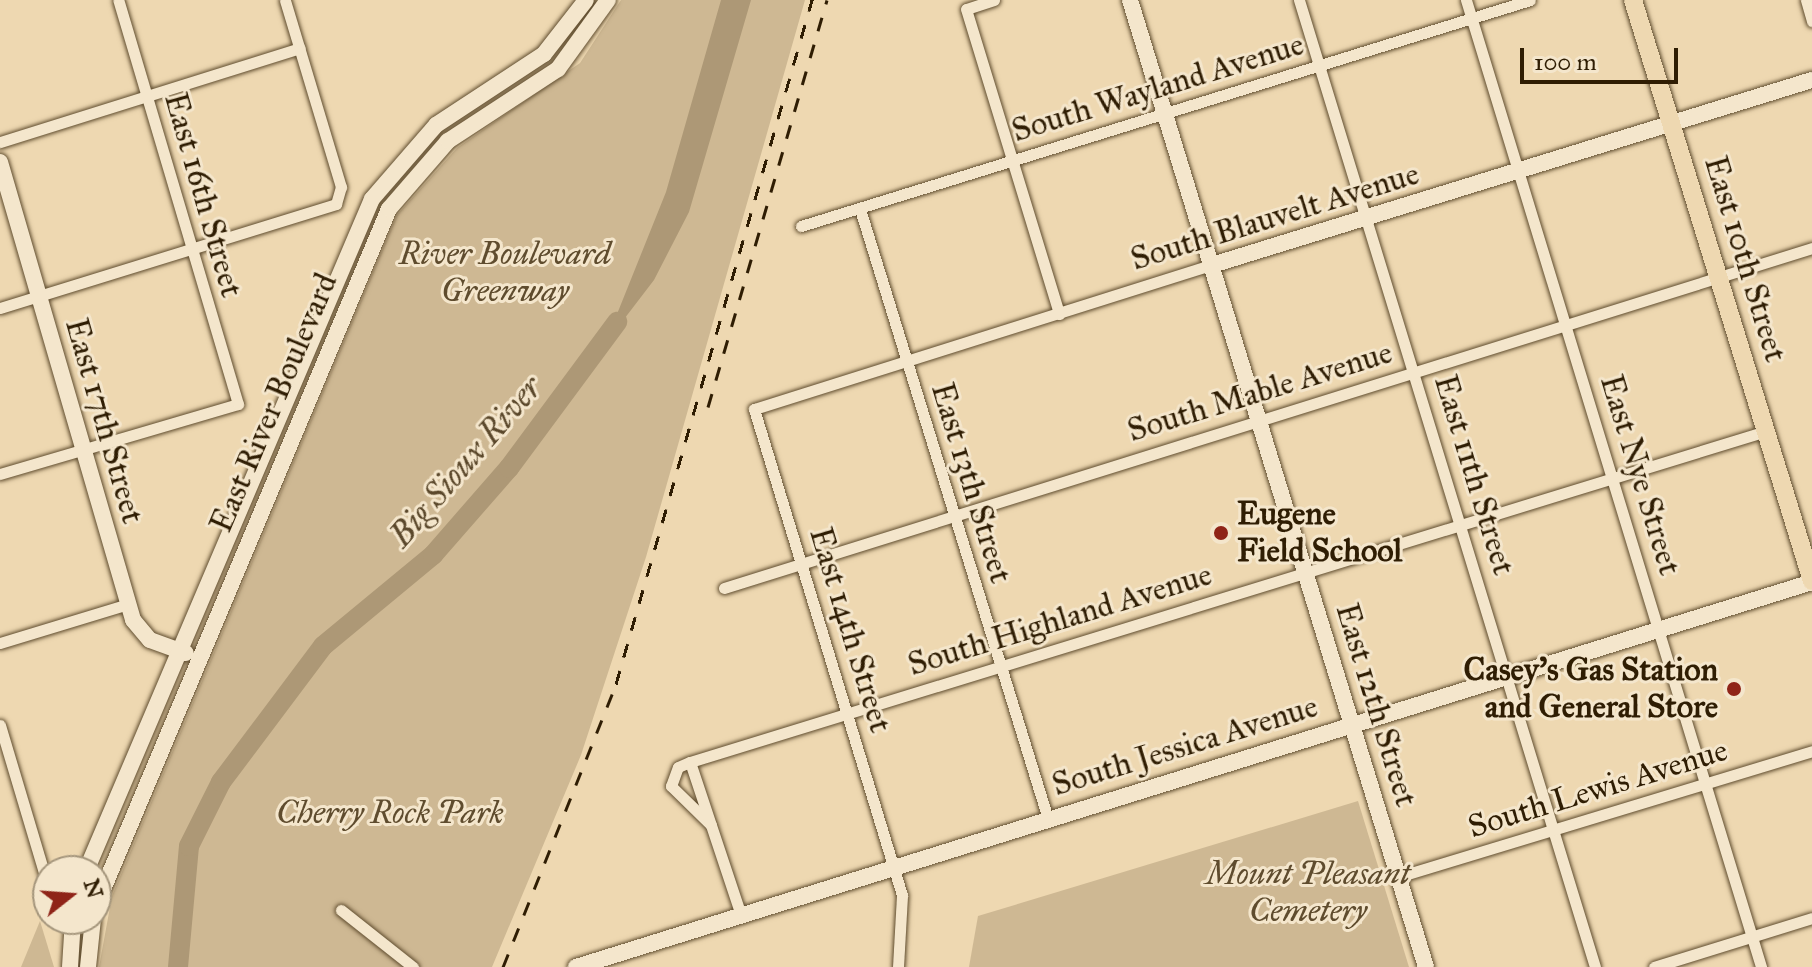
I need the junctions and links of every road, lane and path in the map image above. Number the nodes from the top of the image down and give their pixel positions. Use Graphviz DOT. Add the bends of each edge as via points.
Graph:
graph roads {
  1 [pos="118,0"];
  2 [pos="285,0"];
  3 [pos="586,0"];
  4 [pos="608,0"];
  5 [pos="994,0"];
  6 [pos="1130,0"];
  7 [pos="1299,0"];
  8 [pos="1466,0"];
  9 [pos="1530,0"];
  10 [pos="1633,0"];
  11 [pos="1806,0"];
  12 [pos="1471,18"];
  13 [pos="1812,21"];
  14 [pos="300,48"];
  15 [pos="1318,65"];
  16 [pos="1812,80"];
  17 [pos="147,96"];
  18 [pos="1165,113"];
  19 [pos="1672,123"];
  20 [pos="0,142"];
  21 [pos="0,162"];
  22 [pos="1012,162"];
  23 [pos="1520,171"];
  24 [pos="860,209"];
  25 [pos="1366,218"];
  26 [pos="801,226"];
  27 [pos="1812,248"];
  28 [pos="191,250"];
  29 [pos="1212,265"];
  30 [pos="1720,277"];
  31 [pos="39,295"];
  32 [pos="0,308"];
  33 [pos="1059,314"];
  34 [pos="1567,324"];
  35 [pos="906,361"];
  36 [pos="1415,371"];
  37 [pos="754,409"];
  38 [pos="1259,419"];
  39 [pos="1766,431"];
  40 [pos="83,449"];
  41 [pos="0,474"];
  42 [pos="1614,477"];
  43 [pos="953,514"];
  44 [pos="1461,523"];
  45 [pos="801,560"];
  46 [pos="1305,571"];
  47 [pos="1812,582"];
  48 [pos="724,588"];
  49 [pos="128,604"];
  50 [pos="1660,630"];
  51 [pos="0,643"];
  52 [pos="177,650"];
  53 [pos="199,658"];
  54 [pos="1002,666"];
  55 [pos="1508,676"];
  56 [pos="849,713"];
  57 [pos="1352,723"];
  58 [pos="0,725"];
  59 [pos="1812,751"];
  60 [pos="690,762"];
  61 [pos="1706,784"];
  62 [pos="1048,819"];
  63 [pos="711,825"];
  64 [pos="1554,829"];
  65 [pos="39,855"];
  66 [pos="93,855"];
  67 [pos="112,867"];
  68 [pos="894,867"];
  69 [pos="1398,877"];
  70 [pos="341,910"];
  71 [pos="741,915"];
  72 [pos="1812,918"];
  73 [pos="72,935"];
  74 [pos="91,935"];
  75 [pos="1752,937"];
  76 [pos="70,967"];
  77 [pos="88,967"];
  78 [pos="413,967"];
  79 [pos="576,967"];
  80 [pos="898,967"];
  81 [pos="1426,967"];
  82 [pos="1595,967"];
  83 [pos="1654,967"];
  84 [pos="1761,967"];
  1 -- 17 [label="street, East 16th Street"];
  2 -- 14 [label="street"];
  3 -- 52 [label="street, East River Boulevard" via="544,54 436,125 372,199"];
  4 -- 53 [label="street, East River Boulevard" via="558,69 448,141 389,209"];
  5 -- 22 [label="street" via="966,9"];
  6 -- 18 [label="street, East 12th Street"];
  7 -- 15 [label="street, East 11th Street"];
  8 -- 12 [label="street, East Nye Street"];
  9 -- 12 [label="street, South Wayland Avenue"];
  10 -- 19 [label="main road, East 10th Street"];
  11 -- 13 [label="street"];
  12 -- 15 [label="street, South Wayland Avenue"];
  12 -- 23 [label="street, East Nye Street"];
  14 -- 17 [label="street"];
  14 -- 28 [label="street" via="341,197"];
  15 -- 18 [label="street, South Wayland Avenue"];
  15 -- 25 [label="street, East 11th Street"];
  16 -- 19 [label="street, South Blauvelt Avenue"];
  17 -- 20 [label="street"];
  17 -- 28 [label="street, East 16th Street"];
  18 -- 22 [label="street, South Wayland Avenue"];
  18 -- 29 [label="street, East 12th Street"];
  19 -- 23 [label="street, South Blauvelt Avenue"];
  19 -- 30 [label="main road, East 10th Street"];
  21 -- 31 [label="street, East 17th Street"];
  22 -- 24 [label="street, South Wayland Avenue"];
  22 -- 33 [label="street"];
  23 -- 25 [label="street, South Blauvelt Avenue"];
  23 -- 34 [label="street, East Nye Street"];
  24 -- 26 [label="street, South Wayland Avenue"];
  24 -- 35 [label="street, East 13th Street"];
  25 -- 29 [label="street, South Blauvelt Avenue"];
  25 -- 36 [label="street, East 11th Street"];
  27 -- 30 [label="street, South Mable Avenue"];
  28 -- 31 [label="street"];
  28 -- 40 [label="street, East 16th Street" via="238,404"];
  29 -- 33 [label="street, South Blauvelt Avenue"];
  29 -- 38 [label="street, East 12th Street"];
  30 -- 34 [label="street, South Mable Avenue"];
  30 -- 39 [label="main road, East 10th Street"];
  31 -- 32 [label="street"];
  31 -- 40 [label="street, East 17th Street"];
  33 -- 35 [label="street, South Blauvelt Avenue"];
  34 -- 36 [label="street, South Mable Avenue"];
  34 -- 42 [label="street, East Nye Street"];
  35 -- 37 [label="street, South Blauvelt Avenue"];
  35 -- 43 [label="street, East 13th Street"];
  36 -- 38 [label="street, South Mable Avenue"];
  36 -- 44 [label="street, East 11th Street"];
  37 -- 45 [label="street, East 14th Street"];
  38 -- 43 [label="street, South Mable Avenue"];
  38 -- 46 [label="street, East 12th Street"];
  39 -- 42 [label="street, South Highland Avenue"];
  39 -- 47 [label="main road, East 10th Street"];
  40 -- 41 [label="street"];
  40 -- 49 [label="street, East 17th Street"];
  42 -- 44 [label="street, South Highland Avenue"];
  42 -- 50 [label="street, East Nye Street"];
  43 -- 45 [label="street, South Mable Avenue"];
  43 -- 54 [label="street, East 13th Street"];
  44 -- 46 [label="street, South Highland Avenue"];
  44 -- 55 [label="street, East 11th Street"];
  45 -- 48 [label="street, South Mable Avenue"];
  45 -- 56 [label="street, East 14th Street"];
  46 -- 54 [label="street, South Highland Avenue"];
  46 -- 57 [label="street, East 12th Street"];
  47 -- 50 [label="street, South Jessica Avenue"];
  49 -- 51 [label="street"];
  49 -- 52 [label="street, East 17th Street" via="143,636"];
  50 -- 55 [label="street, South Jessica Avenue"];
  50 -- 61 [label="street, East Nye Street"];
  52 -- 53 [label="street, East 17th Street"];
  52 -- 66 [label="street, East River Boulevard"];
  53 -- 67 [label="street, East River Boulevard"];
  54 -- 56 [label="street, South Highland Avenue"];
  54 -- 62 [label="street, East 13th Street"];
  55 -- 57 [label="street, South Jessica Avenue"];
  55 -- 64 [label="street, East 11th Street"];
  56 -- 60 [label="street, South Highland Avenue"];
  56 -- 68 [label="street, East 14th Street"];
  57 -- 62 [label="street, South Jessica Avenue"];
  57 -- 69 [label="street, East 12th Street"];
  58 -- 65 [label="street"];
  59 -- 61 [label="street, South Lewis Avenue"];
  60 -- 63 [label="street"];
  60 -- 63 [label="street" via="671,771 671,786"];
  61 -- 64 [label="street, South Lewis Avenue"];
  61 -- 75 [label="street, East Nye Street"];
  62 -- 68 [label="street, South Jessica Avenue"];
  63 -- 71 [label="street"];
  64 -- 69 [label="street, South Lewis Avenue"];
  64 -- 82 [label="street, East 11th Street"];
  68 -- 71 [label="street, South Jessica Avenue"];
  68 -- 80 [label="street, East 14th Street" via="906,926"];
  69 -- 81 [label="street, East 12th Street"];
  70 -- 78 [label="street"];
  71 -- 79 [label="street, South Jessica Avenue"];
  72 -- 75 [label="street"];
  73 -- 76 [label="street"];
  74 -- 77 [label="street"];
  75 -- 83 [label="street"];
  75 -- 84 [label="street, East Nye Street"];
}
